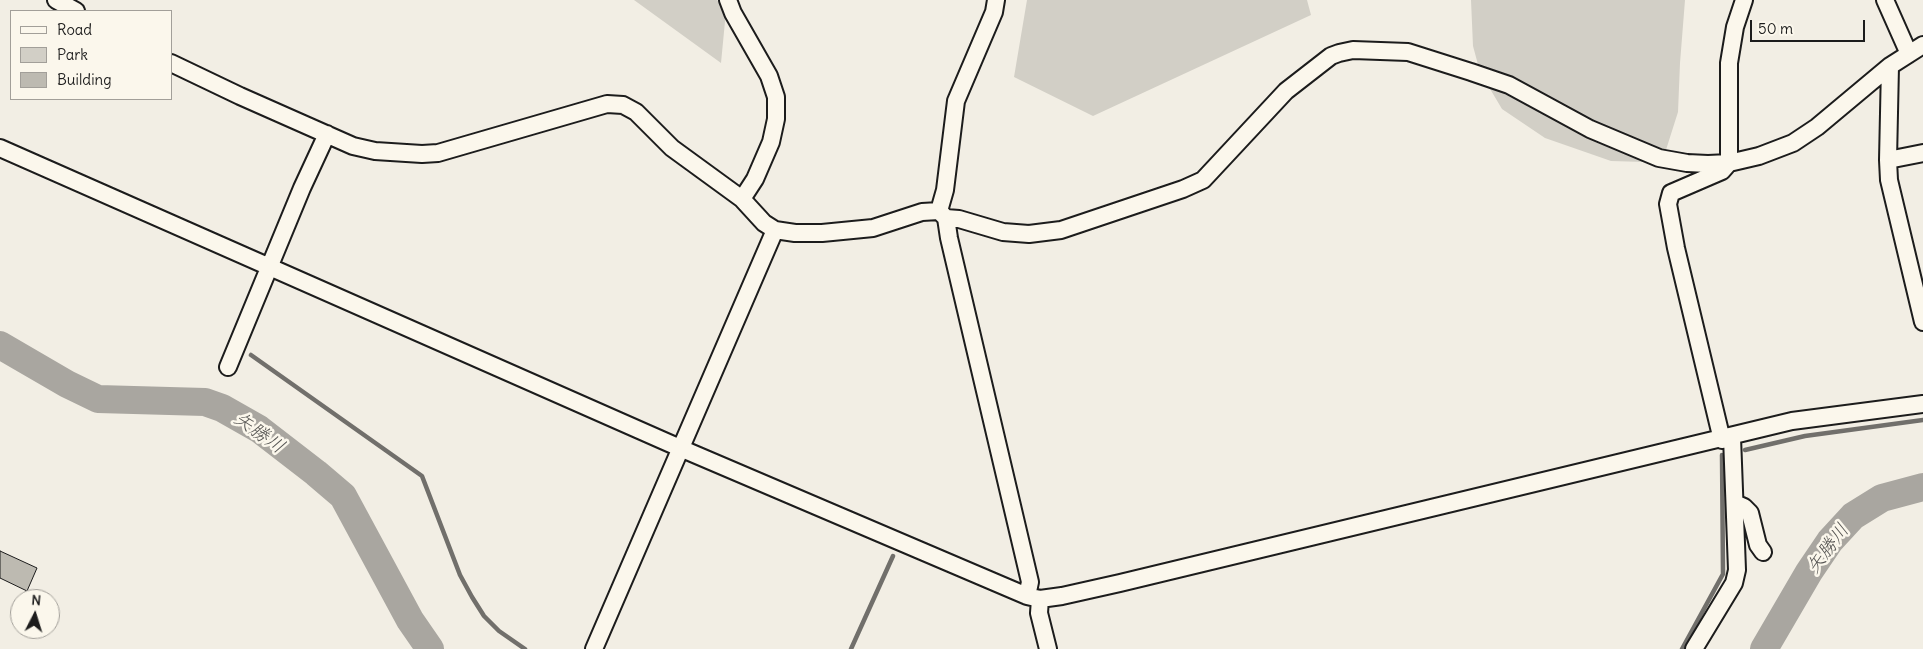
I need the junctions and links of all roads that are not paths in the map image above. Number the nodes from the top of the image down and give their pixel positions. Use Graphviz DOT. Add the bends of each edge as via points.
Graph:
graph roads {
  1 [pos="56,0"];
  2 [pos="728,0"];
  3 [pos="996,0"];
  4 [pos="1744,0"];
  5 [pos="1885,0"];
  6 [pos="74,10"];
  7 [pos="1923,45"];
  8 [pos="1908,54"];
  9 [pos="172,63"];
  10 [pos="1890,66"];
  11 [pos="327,134"];
  12 [pos="0,148"];
  13 [pos="1923,153"];
  14 [pos="1888,160"];
  15 [pos="1730,163"];
  16 [pos="742,199"];
  17 [pos="942,214"];
  18 [pos="775,230"];
  19 [pos="270,266"];
  20 [pos="1923,322"];
  21 [pos="228,367"];
  22 [pos="1923,404"];
  23 [pos="1727,438"];
  24 [pos="680,448"];
  25 [pos="1735,503"];
  26 [pos="1763,552"];
  27 [pos="1034,598"];
  28 [pos="594,649"];
  29 [pos="1048,649"];
  30 [pos="1694,649"];
  1 -- 6 [label="street"];
  2 -- 16 [label="street" via="769,76 776,97 771,142 755,179"];
  3 -- 17 [label="street" via="994,12 956,101"];
  4 -- 15 [label="street" via="1735,27 1729,63"];
  5 -- 8 [label="street"];
  7 -- 8 [label="street"];
  8 -- 10 [label="street"];
  9 -- 11 [label="street"];
  10 -- 14 [label="street"];
  10 -- 15 [label="street" via="1793,143"];
  11 -- 16 [label="street" via="353,146 375,151 438,153 607,104 624,105 636,112 672,148"];
  11 -- 19 [label="street"];
  12 -- 19 [label="street"];
  13 -- 14 [label="street"];
  14 -- 20 [label="street" via="1889,180"];
  15 -- 17 [label="street" via="1687,163 1659,158 1590,128 1509,85 1481,75 1408,52 1352,50 1331,56 1286,91 1204,180 1061,230 1029,234 1003,232"];
  15 -- 23 [label="street" via="1722,171 1671,192 1668,204 1676,248"];
  16 -- 18 [label="street"];
  17 -- 18 [label="street" via="922,212 873,228 822,233"];
  17 -- 27 [label="street"];
  18 -- 24 [label="street"];
  19 -- 21 [label="street"];
  19 -- 24 [label="street"];
  22 -- 23 [label="street" via="1792,421"];
  23 -- 25 [label="street"];
  23 -- 27 [label="street" via="1130,581 1062,596"];
  24 -- 27 [label="street"];
  24 -- 28 [label="street"];
  25 -- 26 [label="street" via="1750,513 1758,545"];
  25 -- 30 [label="street" via="1737,570 1734,582"];
  27 -- 29 [label="street"];
}
